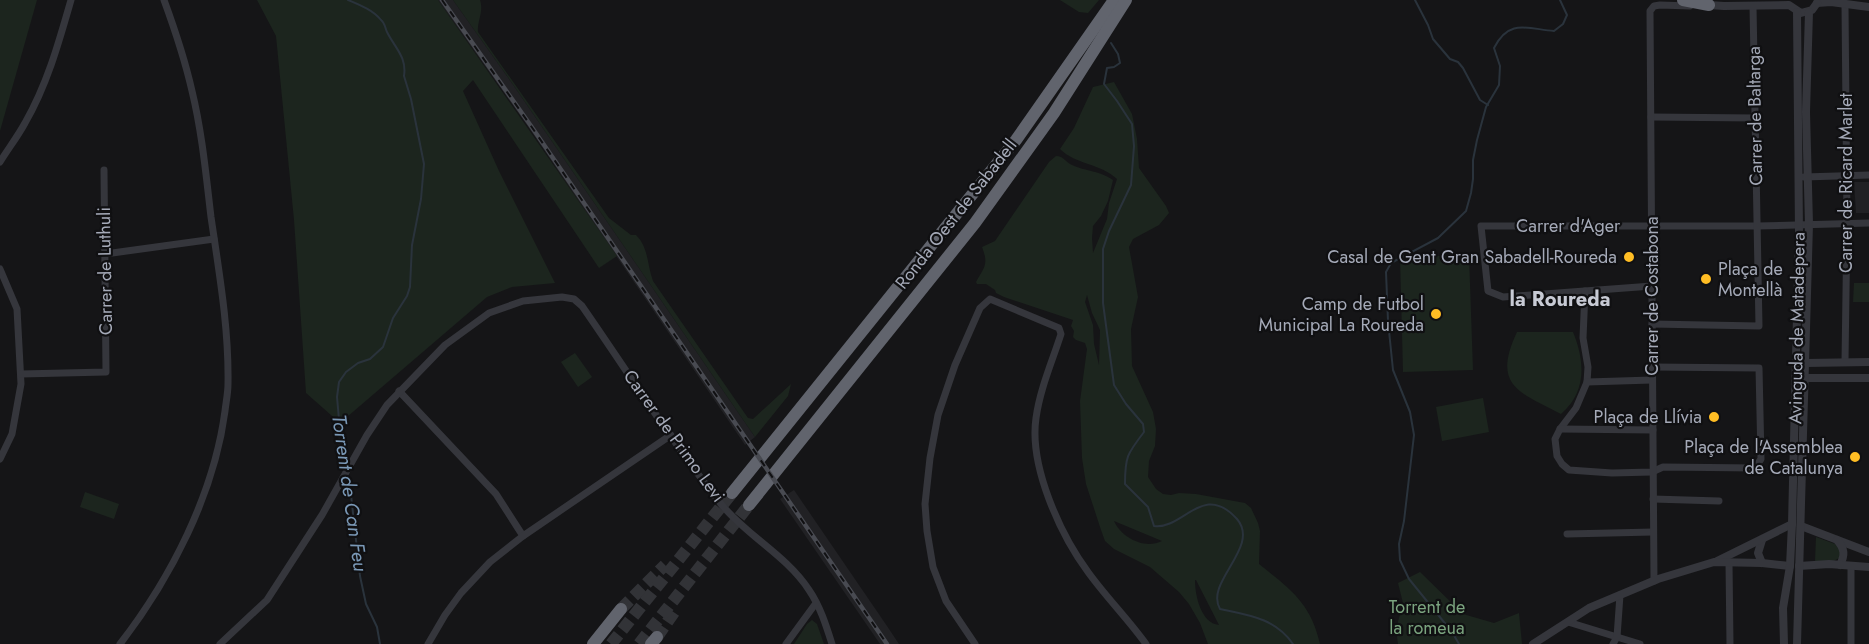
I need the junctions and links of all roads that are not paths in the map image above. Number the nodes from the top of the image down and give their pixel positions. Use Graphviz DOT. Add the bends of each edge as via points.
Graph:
graph roads {
  1 [pos="71,0"];
  2 [pos="164,0"];
  3 [pos="1114,0"];
  4 [pos="1126,0"];
  5 [pos="1683,0"];
  6 [pos="1817,1"];
  7 [pos="1831,1"];
  8 [pos="1789,3"];
  9 [pos="1717,4"];
  10 [pos="1845,5"];
  11 [pos="1753,6"];
  12 [pos="1869,7"];
  13 [pos="1797,12"];
  14 [pos="1809,12"];
  15 [pos="1651,117"];
  16 [pos="1755,118"];
  17 [pos="0,162"];
  18 [pos="104,170"];
  19 [pos="1869,175"];
  20 [pos="1798,176"];
  21 [pos="1845,176"];
  22 [pos="1808,177"];
  23 [pos="1847,223"];
  24 [pos="1869,223"];
  25 [pos="1809,224"];
  26 [pos="1652,225"];
  27 [pos="1799,225"];
  28 [pos="1757,226"];
  29 [pos="214,239"];
  30 [pos="105,254"];
  31 [pos="0,269"];
  32 [pos="1652,286"];
  33 [pos="1585,291"];
  34 [pos="1652,324"];
  35 [pos="1845,362"];
  36 [pos="1869,362"];
  37 [pos="1806,363"];
  38 [pos="1652,367"];
  39 [pos="21,374"];
  40 [pos="1805,378"];
  41 [pos="1869,378"];
  42 [pos="1652,380"];
  43 [pos="1587,382"];
  44 [pos="399,391"];
  45 [pos="1560,429"];
  46 [pos="1653,430"];
  47 [pos="671,435"];
  48 [pos="0,459"];
  49 [pos="1652,472"];
  50 [pos="732,493"];
  51 [pos="1653,499"];
  52 [pos="1719,501"];
  53 [pos="749,505"];
  54 [pos="1797,525"];
  55 [pos="1653,532"];
  56 [pos="1567,534"];
  57 [pos="523,536"];
  58 [pos="1762,540"];
  59 [pos="1838,540"];
  60 [pos="1869,552"];
  61 [pos="1714,562"];
  62 [pos="1729,563"];
  63 [pos="1762,563"];
  64 [pos="1840,565"];
  65 [pos="1795,566"];
  66 [pos="1851,566"];
  67 [pos="1869,567"];
  68 [pos="1654,580"];
  69 [pos="1620,595"];
  70 [pos="816,603"];
  71 [pos="621,609"];
  72 [pos="1568,622"];
  73 [pos="1615,640"];
  74 [pos="120,644"];
  75 [pos="220,644"];
  76 [pos="428,644"];
  77 [pos="593,644"];
  78 [pos="786,644"];
  79 [pos="832,644"];
  80 [pos="975,644"];
  81 [pos="1146,644"];
  82 [pos="1533,644"];
  83 [pos="1640,644"];
  84 [pos="1730,644"];
  85 [pos="1784,644"];
  86 [pos="1797,644"];
  87 [pos="1851,644"];
  1 -- 17 [label="street" via="38,97"];
  2 -- 29 [label="street" via="193,92"];
  3 -- 50 [label="highway, Ronda Oest de Sabadell" via="1016,140"];
  4 -- 53 [label="highway, Ronda Oest de Sabadell" via="1054,113 975,223"];
  5 -- 9 [label="highway"];
  6 -- 7 [label="street"];
  6 -- 14 [label="street"];
  7 -- 10 [label="street"];
  8 -- 11 [label="street"];
  8 -- 13 [label="street"];
  9 -- 11 [label="street"];
  9 -- 15 [label="street, Carrer de Costabona" via="1660,5 1652,9"];
  10 -- 12 [label="street"];
  10 -- 21 [label="street, Carrer de Ricard Marlet"];
  11 -- 16 [label="street, Carrer de Baltarga"];
  13 -- 14 [label="street"];
  13 -- 20 [label="street, Avinguda de Matadepera"];
  14 -- 22 [label="street, Avinguda de Matadepera"];
  15 -- 16 [label="street"];
  15 -- 26 [label="street, Carrer de Costabona"];
  16 -- 28 [label="street, Carrer de Baltarga"];
  18 -- 30 [label="street, Carrer de Luthuli"];
  19 -- 21 [label="street"];
  20 -- 22 [label="street"];
  20 -- 27 [label="street, Avinguda de Matadepera"];
  21 -- 22 [label="street"];
  21 -- 23 [label="street, Carrer de Ricard Marlet"];
  22 -- 25 [label="street, Avinguda de Matadepera"];
  23 -- 24 [label="street, Carrer d'Ager"];
  23 -- 25 [label="street, Carrer d'Ager"];
  23 -- 35 [label="street, Carrer de Ricard Marlet"];
  25 -- 27 [label="street, Carrer d'Ager"];
  25 -- 37 [label="street, Avinguda de Matadepera"];
  26 -- 28 [label="street, Carrer d'Ager"];
  26 -- 32 [label="street, Carrer de Costabona"];
  26 -- 33 [label="street, Carrer d'Ager" via="1481,226 1488,291 1503,297"];
  27 -- 28 [label="street, Carrer d'Ager"];
  27 -- 54 [label="street, Avinguda de Matadepera"];
  28 -- 34 [label="street, Carrer de Baltarga" via="1759,326"];
  29 -- 30 [label="street"];
  29 -- 74 [label="street" via="225,321 228,386 221,440 202,502 144,613"];
  30 -- 39 [label="street, Carrer de Luthuli" via="106,372"];
  31 -- 39 [label="street" via="16,309"];
  32 -- 33 [label="street"];
  32 -- 34 [label="street, Carrer de Costabona"];
  33 -- 43 [label="street" via="1583,338"];
  34 -- 38 [label="street, Carrer de Costabona"];
  35 -- 36 [label="street"];
  35 -- 37 [label="street"];
  37 -- 40 [label="street, Avinguda de Matadepera"];
  38 -- 42 [label="street, Carrer de Costabona"];
  38 -- 49 [label="street" via="1760,368 1761,459 1755,468 1663,467"];
  39 -- 48 [label="street" via="12,434"];
  40 -- 41 [label="street"];
  40 -- 54 [label="street, Avinguda de Matadepera"];
  42 -- 43 [label="street"];
  42 -- 46 [label="street, Carrer de Costabona"];
  43 -- 45 [label="street" via="1576,408"];
  44 -- 47 [label="street, Carrer de Primo Levi" via="445,345 489,313 523,301 570,298 582,306"];
  44 -- 57 [label="street" via="496,494"];
  44 -- 75 [label="street" via="367,435 267,600"];
  45 -- 46 [label="street"];
  45 -- 49 [label="street" via="1555,440 1557,456 1569,470"];
  46 -- 49 [label="street, Carrer de Costabona"];
  47 -- 57 [label="street"];
  47 -- 70 [label="street, Carrer de Primo Levi" via="723,507 777,556 808,588"];
  49 -- 51 [label="street, Carrer de Costabona"];
  51 -- 52 [label="street"];
  51 -- 55 [label="street, Carrer de Costabona"];
  54 -- 58 [label="street"];
  54 -- 59 [label="street"];
  54 -- 65 [label="street, Avinguda de Matadepera"];
  55 -- 56 [label="street"];
  55 -- 68 [label="street, Carrer de Costabona"];
  57 -- 76 [label="street" via="490,562 461,593"];
  58 -- 61 [label="street"];
  58 -- 63 [label="street" via="1758,553"];
  59 -- 60 [label="street"];
  59 -- 64 [label="street" via="1844,552"];
  61 -- 62 [label="street"];
  61 -- 68 [label="street"];
  62 -- 63 [label="street"];
  62 -- 84 [label="street"];
  63 -- 65 [label="street"];
  64 -- 65 [label="street"];
  64 -- 66 [label="street"];
  65 -- 85 [label="street, Avinguda de Matadepera" via="1783,608"];
  65 -- 86 [label="street, Avinguda de Matadepera"];
  66 -- 67 [label="street"];
  66 -- 87 [label="street"];
  68 -- 69 [label="street"];
  69 -- 72 [label="street"];
  69 -- 73 [label="street"];
  70 -- 78 [label="street"];
  70 -- 79 [label="street, Carrer de Primo Levi"];
  71 -- 77 [label="highway"];
  72 -- 73 [label="street"];
  72 -- 82 [label="street"];
  73 -- 83 [label="street"];
  80 -- 81 [label="street" via="946,601 933,567 925,504 938,415 980,308 990,299 1059,328 1061,334 1036,421 1040,470 1067,539 1088,572"];
}
